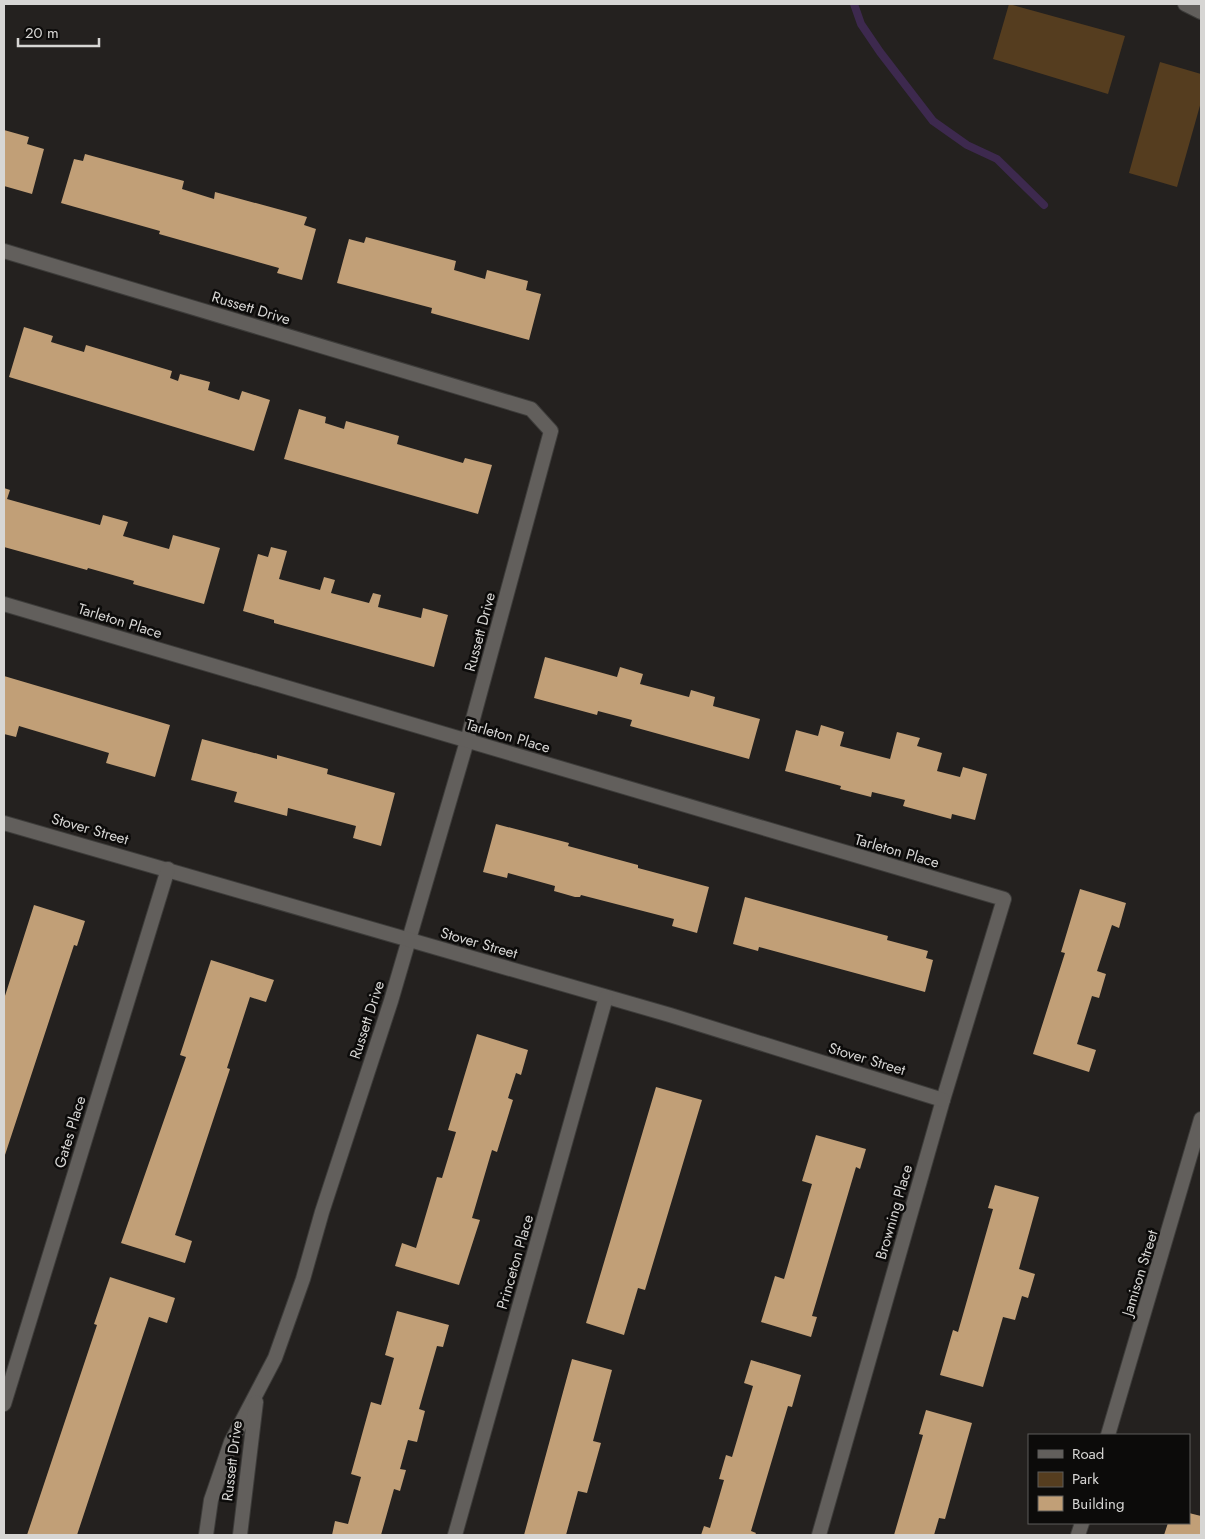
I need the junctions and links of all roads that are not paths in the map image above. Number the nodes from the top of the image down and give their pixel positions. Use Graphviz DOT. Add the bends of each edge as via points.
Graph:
graph roads {
  1 [pos="1185,4"];
  2 [pos="1201,12"];
  3 [pos="4,251"];
  4 [pos="4,604"];
  5 [pos="467,741"];
  6 [pos="4,823"];
  7 [pos="168,869"];
  8 [pos="1004,899"];
  9 [pos="409,940"];
  10 [pos="606,997"];
  11 [pos="943,1100"];
  12 [pos="1201,1119"];
  13 [pos="257,1392"];
  14 [pos="4,1404"];
  15 [pos="1108,1434"];
  16 [pos="206,1535"];
  17 [pos="240,1535"];
  18 [pos="455,1535"];
  19 [pos="819,1535"];
  1 -- 2 [label="street"];
  3 -- 5 [label="street, Russett Drive" via="531,409 551,431"];
  4 -- 5 [label="street, Tarleton Place"];
  5 -- 8 [label="street, Tarleton Place"];
  5 -- 9 [label="street, Russett Drive"];
  6 -- 7 [label="street, Stover Street"];
  7 -- 9 [label="street, Stover Street"];
  7 -- 14 [label="street, Gates Place"];
  8 -- 11 [label="street, Browning Place"];
  9 -- 10 [label="street, Stover Street"];
  9 -- 13 [label="street, Russett Drive" via="303,1279 275,1358"];
  10 -- 11 [label="street, Stover Street"];
  10 -- 18 [label="street, Princeton Place"];
  11 -- 19 [label="street, Browning Place"];
  12 -- 15 [label="street, Jamison Street"];
  13 -- 16 [label="street, Russett Drive" via="231,1442 211,1500"];
  13 -- 17 [label="street, Russett Drive"];
}
